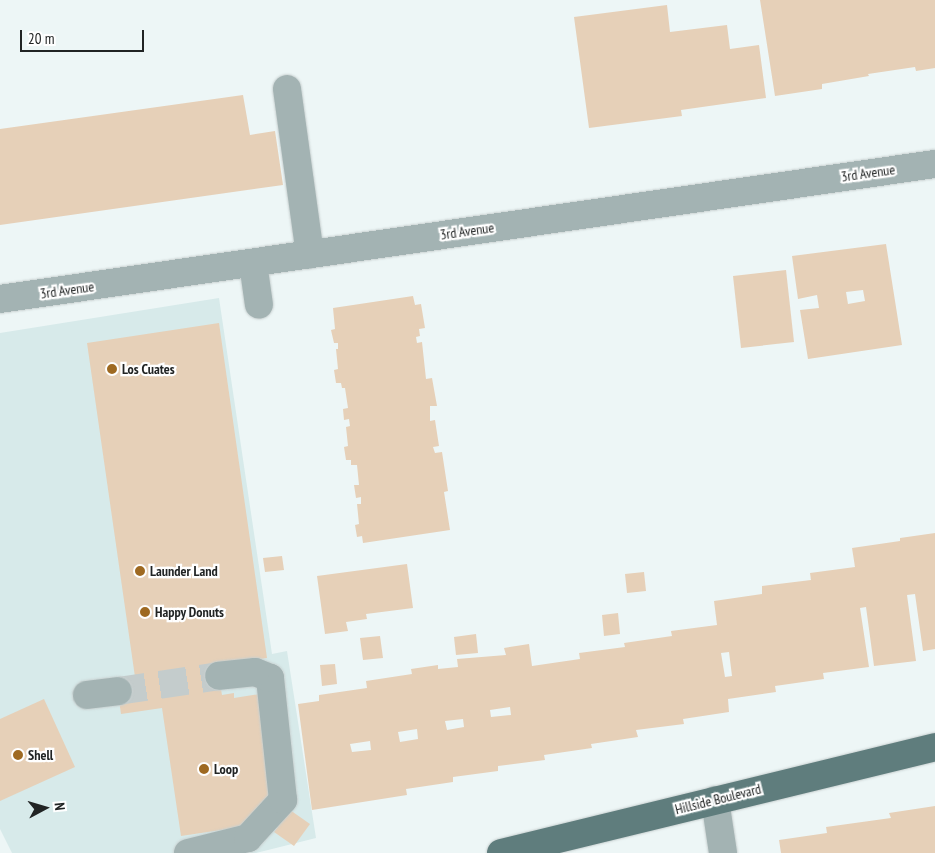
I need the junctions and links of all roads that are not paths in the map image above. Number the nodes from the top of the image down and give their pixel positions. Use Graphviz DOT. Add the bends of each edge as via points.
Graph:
graph roads {
  1 [pos="287,89"];
  2 [pos="935,164"];
  3 [pos="310,254"];
  4 [pos="253,263"];
  5 [pos="0,299"];
  6 [pos="258,305"];
  7 [pos="219,676"];
  8 [pos="118,691"];
  9 [pos="87,695"];
  10 [pos="935,747"];
  11 [pos="715,800"];
  12 [pos="188,853"];
  13 [pos="501,853"];
  14 [pos="723,853"];
  1 -- 3 [label="street"];
  2 -- 3 [label="street, 3rd Avenue"];
  3 -- 4 [label="street, 3rd Avenue"];
  4 -- 5 [label="street, 3rd Avenue"];
  4 -- 6 [label="street"];
  7 -- 12 [label="street" via="255,672 270,678 283,800 248,838"];
  8 -- 9 [label="street"];
  10 -- 11 [label="main road, Hillside Boulevard"];
  11 -- 13 [label="main road, Hillside Boulevard"];
  11 -- 14 [label="street"];
}
